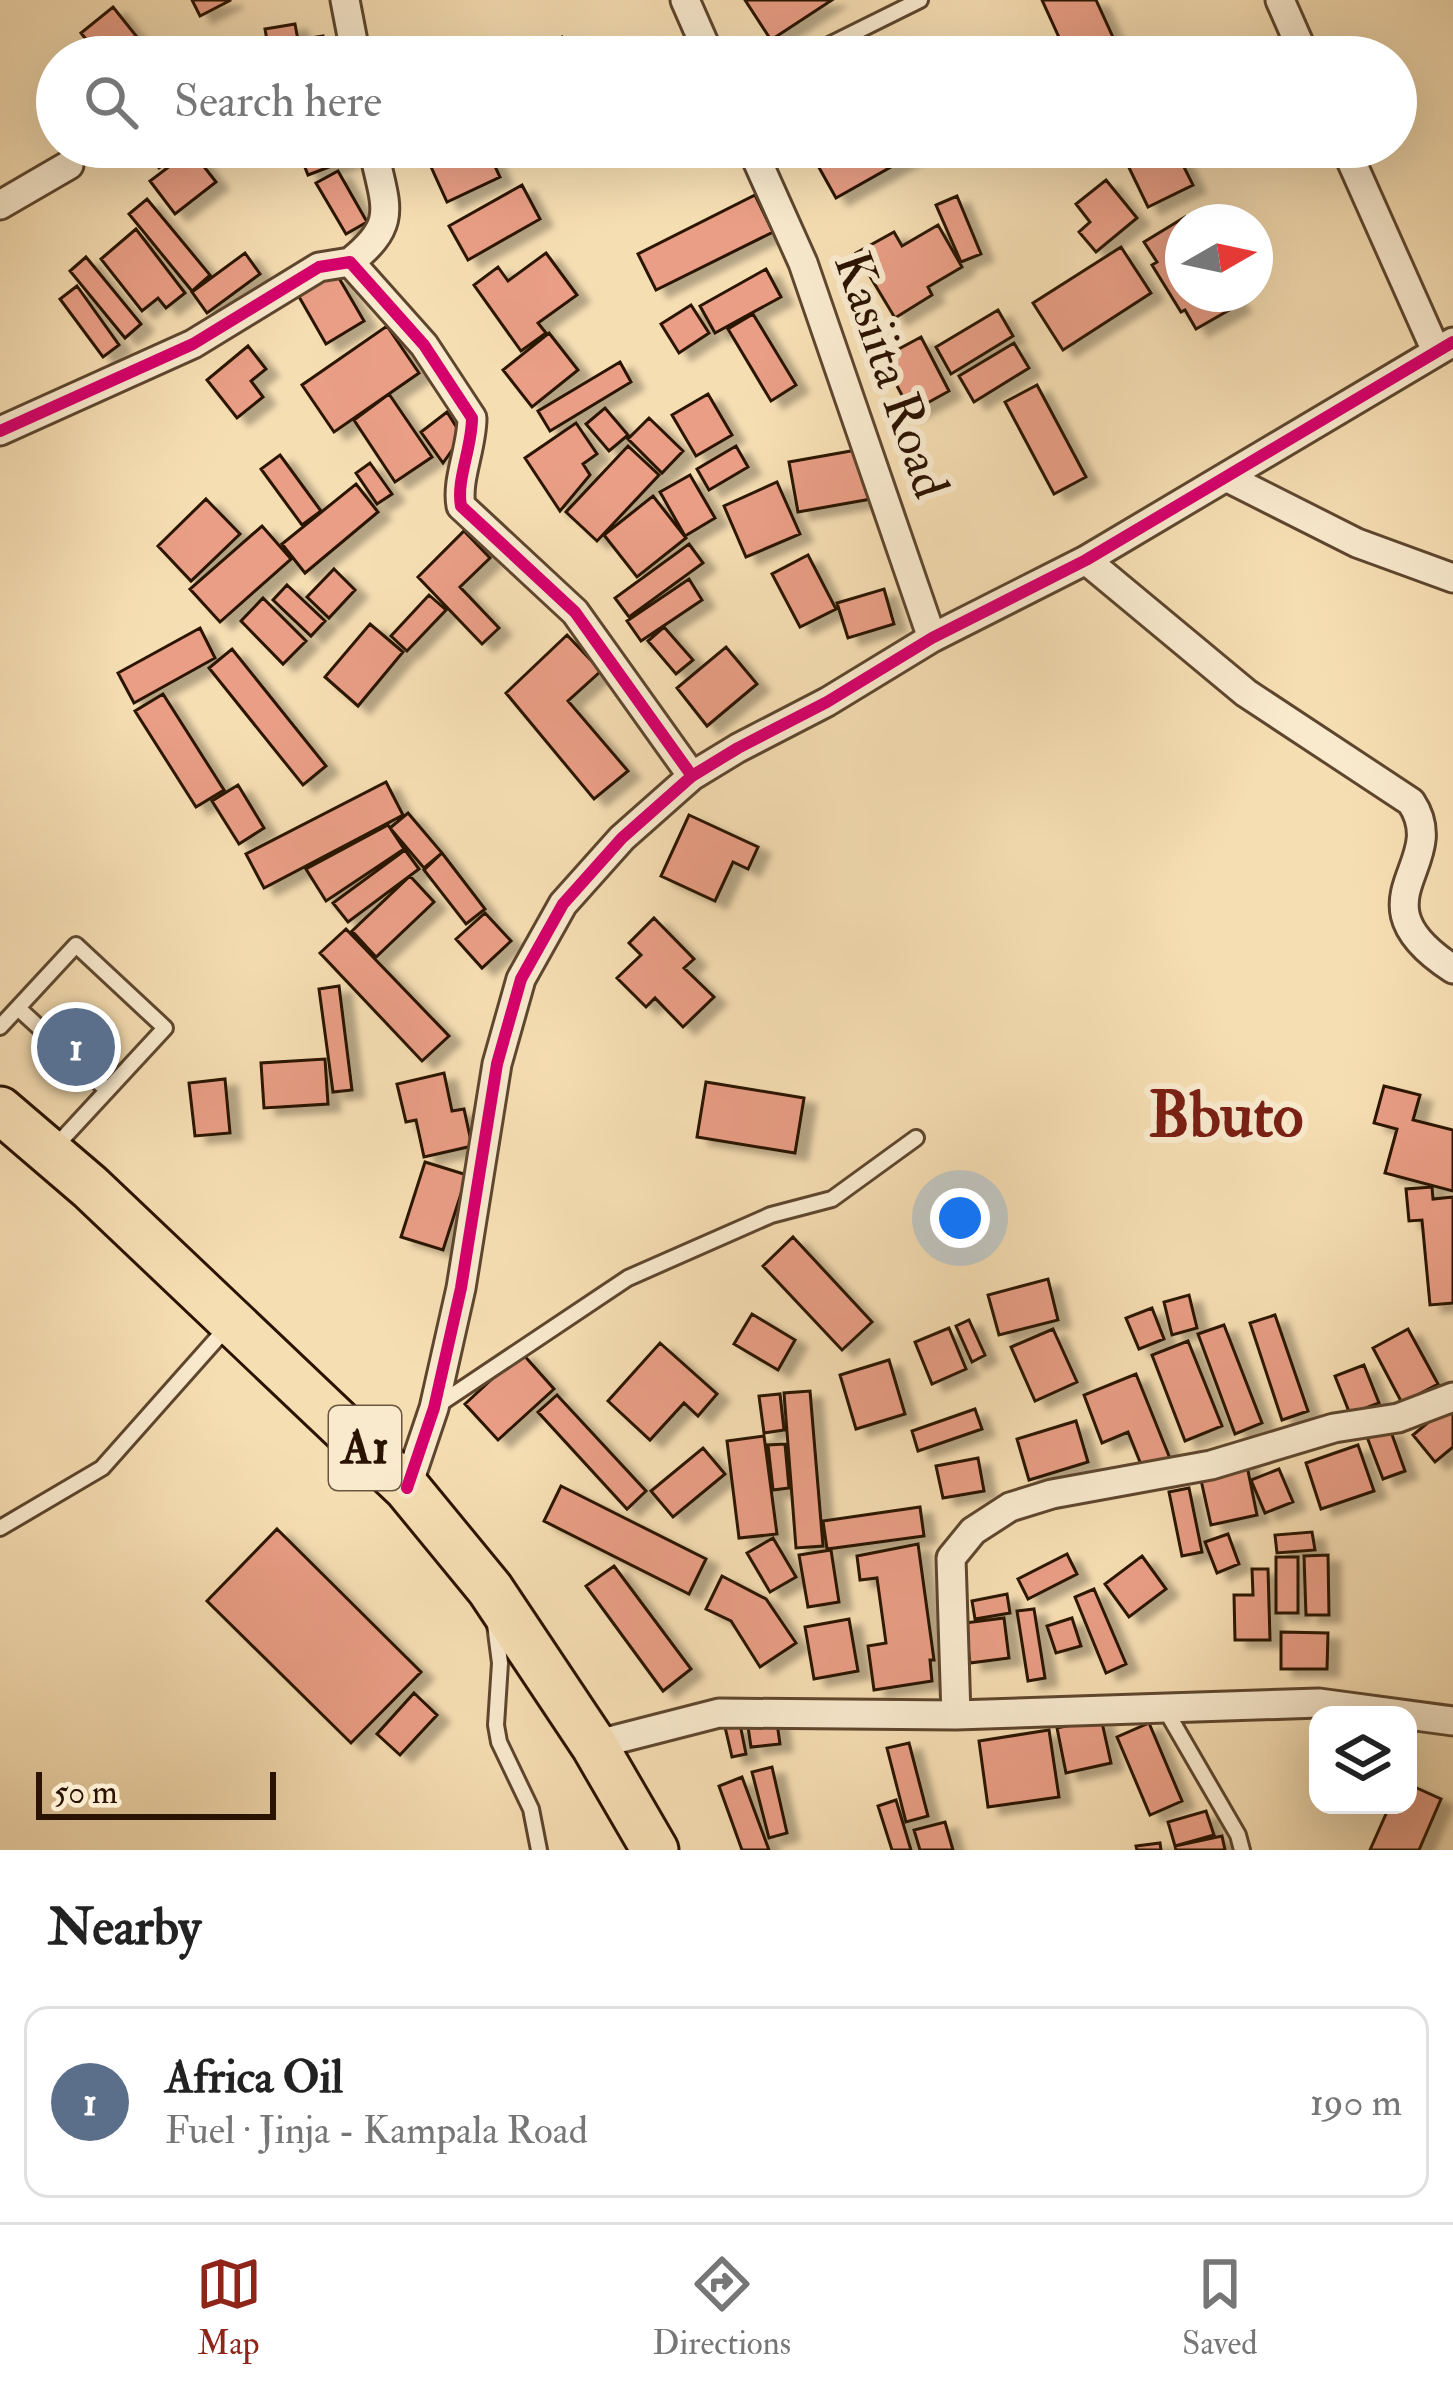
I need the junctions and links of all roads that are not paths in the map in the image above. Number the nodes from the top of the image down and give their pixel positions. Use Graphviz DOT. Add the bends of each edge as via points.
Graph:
graph roads {
  1 [pos="345,0"];
  2 [pos="685,0"];
  3 [pos="920,0"];
  4 [pos="1280,0"];
  5 [pos="352,36"];
  6 [pos="701,36"];
  7 [pos="847,36"];
  8 [pos="1296,36"];
  9 [pos="66,168"];
  10 [pos="377,168"];
  11 [pos="760,168"];
  12 [pos="1355,168"];
  13 [pos="0,206"];
  14 [pos="350,262"];
  15 [pos="1444,346"];
  16 [pos="0,430"];
  17 [pos="1228,478"];
  18 [pos="1086,560"];
  19 [pos="1453,578"];
  20 [pos="932,638"];
  21 [pos="692,776"];
  22 [pos="1453,969"];
  23 [pos="18,1008"];
  24 [pos="0,1027"];
  25 [pos="107,1090"];
  26 [pos="0,1110"];
  27 [pos="916,1138"];
  28 [pos="51,1151"];
  29 [pos="232,1322"];
  30 [pos="1453,1397"];
  31 [pos="434,1408"];
  32 [pos="407,1489"];
  33 [pos="0,1528"];
  34 [pos="490,1588"];
  35 [pos="1165,1709"];
  36 [pos="956,1715"];
  37 [pos="1453,1721"];
  38 [pos="594,1745"];
  39 [pos="539,1850"];
  40 [pos="656,1850"];
  41 [pos="1242,1850"];
  1 -- 5 [label="street"];
  2 -- 6 [label="street"];
  3 -- 7 [label="lane"];
  4 -- 8 [label="street"];
  9 -- 13 [label="street"];
  10 -- 14 [label="street" via="385,228"];
  11 -- 20 [label="street, Kasiita Road" via="802,263"];
  12 -- 15 [label="street"];
  14 -- 16 [label="street" via="319,267 194,344"];
  14 -- 21 [label="street" via="424,345 472,418 461,506 574,612"];
  15 -- 17 [label="street"];
  17 -- 18 [label="street"];
  17 -- 19 [label="street" via="1357,543"];
  18 -- 20 [label="street"];
  18 -- 22 [label="street" via="1246,693 1411,802 1424,832 1405,921"];
  20 -- 21 [label="street"];
  21 -- 31 [label="street" via="563,904 521,980 497,1064"];
  23 -- 24 [label="lane"];
  23 -- 25 [label="lane"];
  23 -- 25 [label="lane" via="76,945 165,1028"];
  25 -- 28 [label="lane"];
  26 -- 28 [label="highway, A1"];
  27 -- 31 [label="lane" via="832,1199 771,1215 628,1278"];
  28 -- 29 [label="highway, A1"];
  29 -- 32 [label="highway, A1"];
  29 -- 33 [label="lane" via="103,1468"];
  30 -- 36 [label="street" via="1211,1465 1010,1507 973,1531 951,1558"];
  31 -- 32 [label="street"];
  32 -- 34 [label="highway, A1"];
  34 -- 38 [label="highway, A1"];
  34 -- 39 [label="lane" via="499,1742 531,1809"];
  35 -- 36 [label="street"];
  35 -- 37 [label="street" via="1319,1703"];
  35 -- 41 [label="lane"];
  36 -- 38 [label="street" via="719,1713"];
  38 -- 40 [label="highway, A1"];
}
